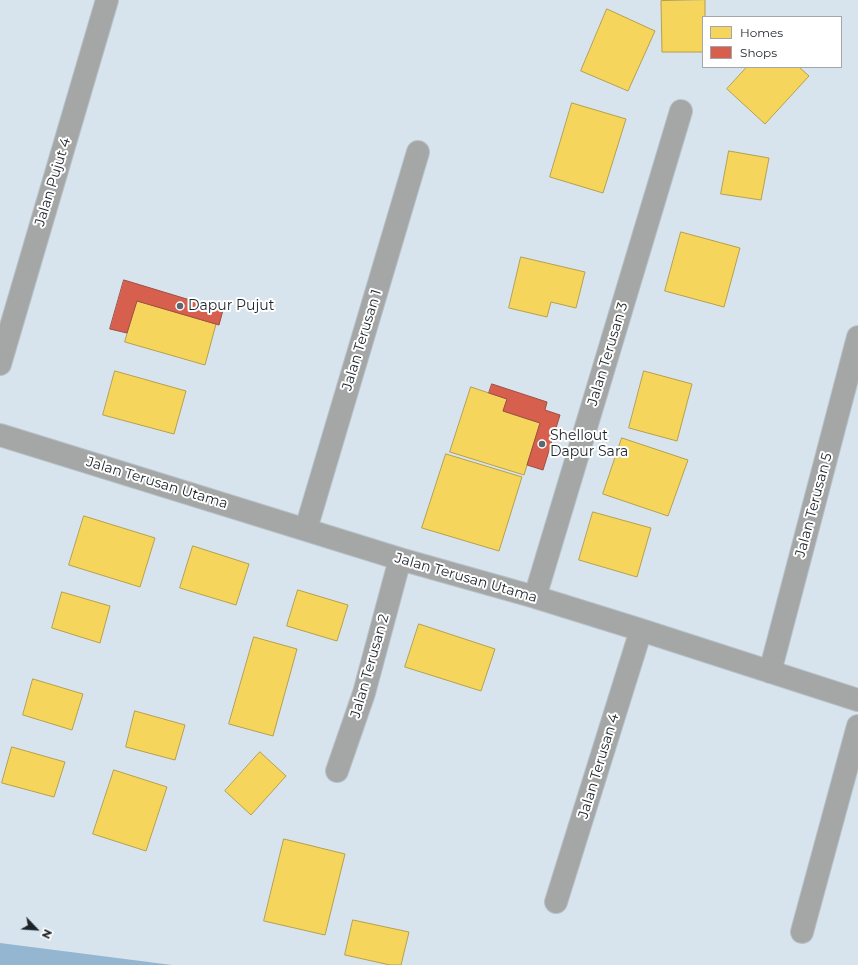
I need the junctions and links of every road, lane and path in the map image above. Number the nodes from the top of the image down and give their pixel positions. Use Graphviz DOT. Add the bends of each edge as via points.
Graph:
graph roads {
  1 [pos="107,0"];
  2 [pos="681,111"];
  3 [pos="418,152"];
  4 [pos="858,338"];
  5 [pos="0,364"];
  6 [pos="0,434"];
  7 [pos="306,529"];
  8 [pos="400,559"];
  9 [pos="534,597"];
  10 [pos="642,630"];
  11 [pos="770,672"];
  12 [pos="858,700"];
  13 [pos="858,726"];
  14 [pos="337,772"];
  15 [pos="556,902"];
  16 [pos="802,932"];
  1 -- 5 [label="street, Jalan Pujut 4"];
  2 -- 9 [label="street, Jalan Terusan 3"];
  3 -- 7 [label="street, Jalan Terusan 1"];
  4 -- 11 [label="street, Jalan Terusan 5"];
  6 -- 7 [label="street, Jalan Terusan Utama"];
  7 -- 8 [label="street, Jalan Terusan Utama"];
  8 -- 9 [label="street, Jalan Terusan Utama"];
  8 -- 14 [label="street, Jalan Terusan 2" via="364,693"];
  9 -- 10 [label="street, Jalan Terusan Utama"];
  10 -- 11 [label="street, Jalan Terusan Utama"];
  10 -- 15 [label="street, Jalan Terusan 4"];
  11 -- 12 [label="street, Jalan Terusan Utama"];
  13 -- 16 [label="street"];
}
